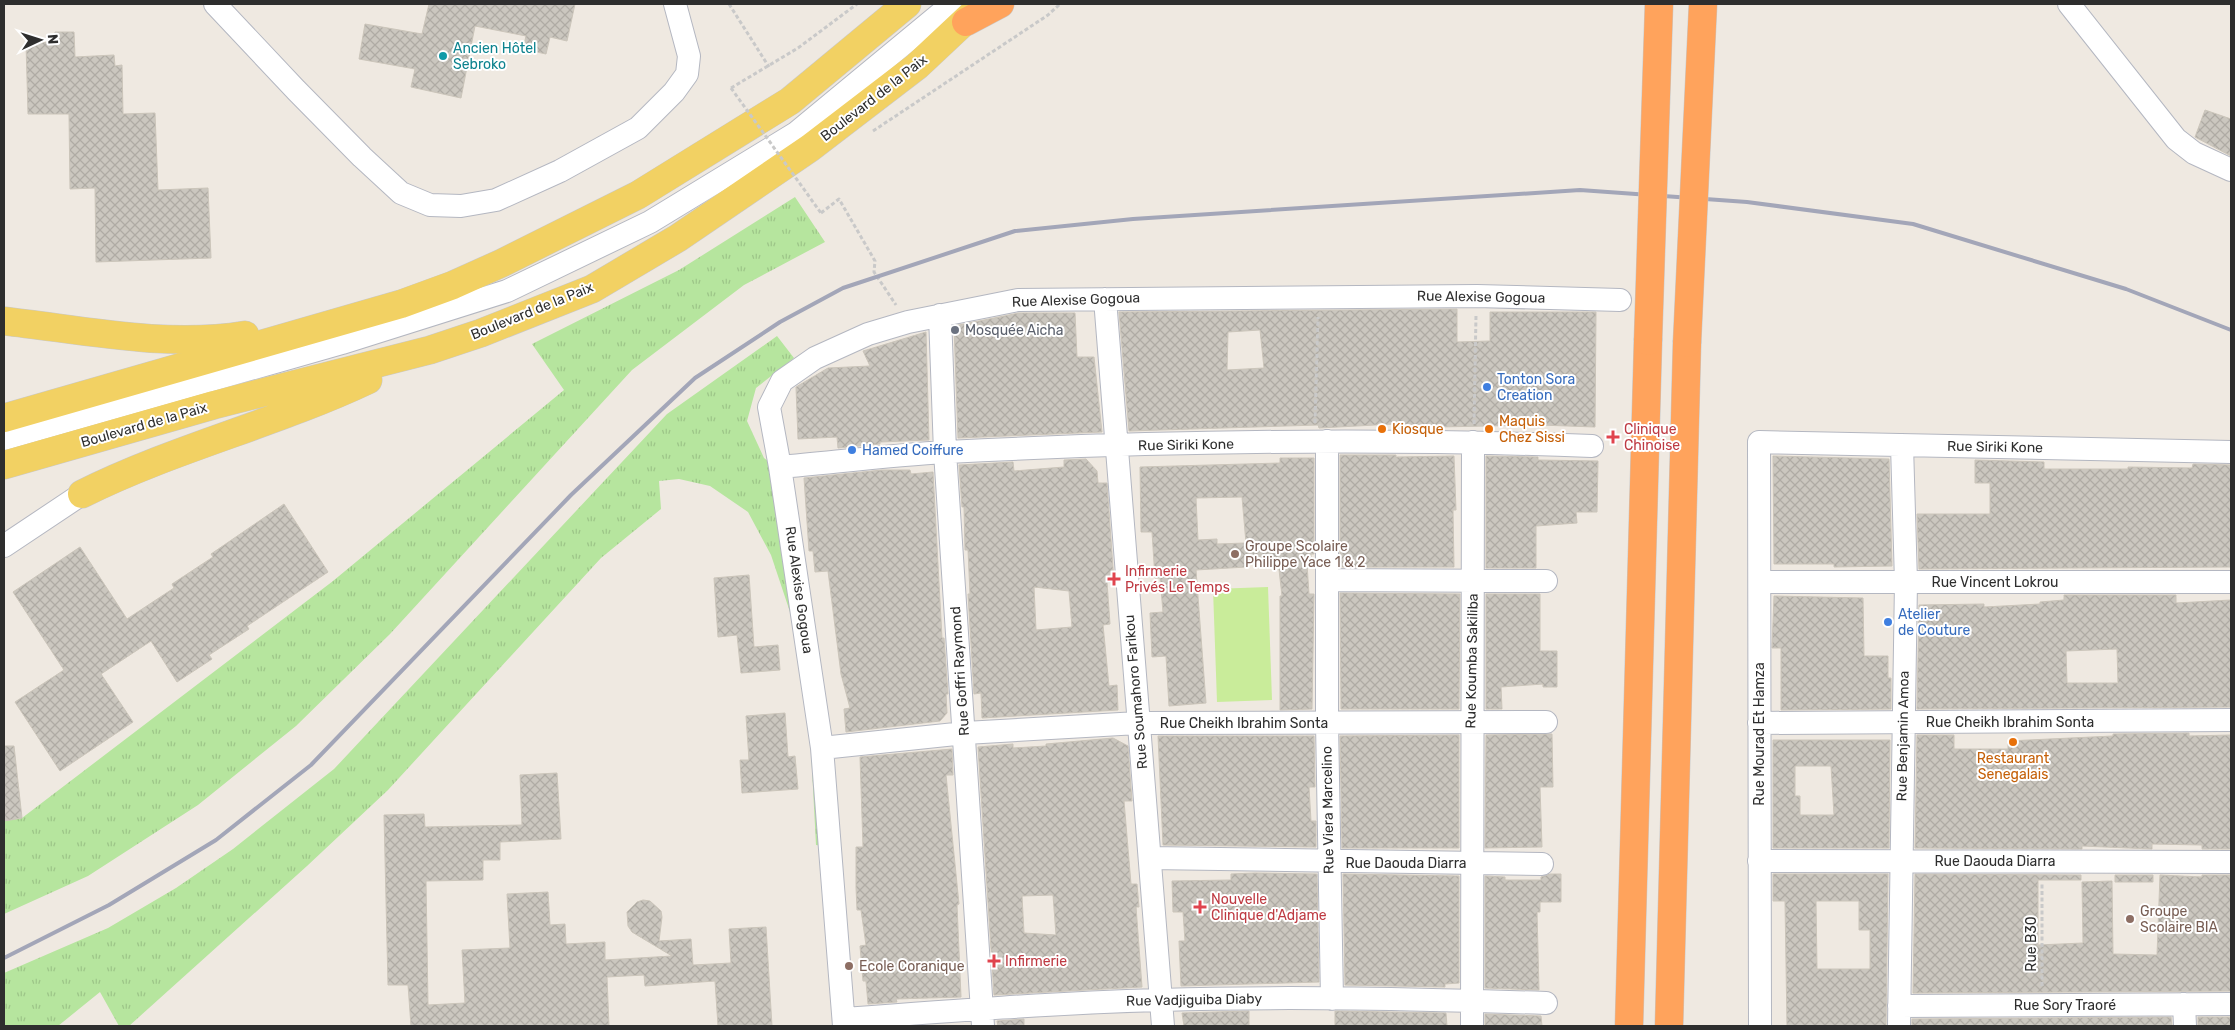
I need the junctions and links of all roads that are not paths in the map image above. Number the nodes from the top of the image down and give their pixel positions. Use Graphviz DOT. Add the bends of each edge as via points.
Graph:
graph roads {
  1 [pos="215,4"];
  2 [pos="675,4"];
  3 [pos="908,4"];
  4 [pos="1000,4"];
  5 [pos="1659,4"];
  6 [pos="1703,4"];
  7 [pos="2069,4"];
  8 [pos="968,10"];
  9 [pos="2231,170"];
  10 [pos="1105,298"];
  11 [pos="1620,300"];
  12 [pos="940,315"];
  13 [pos="4,321"];
  14 [pos="341,322"];
  15 [pos="430,350"];
  16 [pos="4,418"];
  17 [pos="4,439"];
  18 [pos="1321,441"];
  19 [pos="1473,442"];
  20 [pos="1759,442"];
  21 [pos="1117,446"];
  22 [pos="1592,446"];
  23 [pos="1902,446"];
  24 [pos="945,452"];
  25 [pos="2231,452"];
  26 [pos="4,465"];
  27 [pos="780,467"];
  28 [pos="82,494"];
  29 [pos="4,546"];
  30 [pos="1327,580"];
  31 [pos="1473,580"];
  32 [pos="1546,581"];
  33 [pos="1760,582"];
  34 [pos="1906,582"];
  35 [pos="2231,582"];
  36 [pos="2231,720"];
  37 [pos="1471,721"];
  38 [pos="1546,722"];
  39 [pos="1759,722"];
  40 [pos="1138,723"];
  41 [pos="1327,723"];
  42 [pos="1904,723"];
  43 [pos="965,733"];
  44 [pos="822,748"];
  45 [pos="1150,858"];
  46 [pos="1901,861"];
  47 [pos="1329,862"];
  48 [pos="1759,862"];
  49 [pos="2231,862"];
  50 [pos="1471,863"];
  51 [pos="1542,864"];
  52 [pos="1332,999"];
  53 [pos="1161,1000"];
  54 [pos="1472,1001"];
  55 [pos="1546,1003"];
  56 [pos="2231,1004"];
  57 [pos="2184,1015"];
  58 [pos="1899,1016"];
  59 [pos="982,1017"];
  60 [pos="844,1023"];
  61 [pos="1163,1026"];
  62 [pos="1472,1026"];
  63 [pos="1629,1026"];
  64 [pos="1669,1026"];
  65 [pos="1760,1026"];
  1 -- 2 [label="street" via="401,193 430,205 461,206 496,200 560,172 638,128 687,74 689,56"];
  3 -- 14 [label="main road" via="790,101 638,195 453,285"];
  4 -- 8 [label="highway"];
  5 -- 63 [label="highway, bridge"];
  6 -- 64 [label="highway, bridge" via="1687,343"];
  7 -- 9 [label="street" via="2171,132 2194,153"];
  8 -- 15 [label="main road, Boulevard de la Paix" via="918,66 810,148 678,238 592,289"];
  8 -- 17 [label="street, Boulevard de la Paix" via="796,133 650,222 507,291 342,343"];
  10 -- 11 [label="street, Rue Alexise Gogoua" via="1477,296"];
  10 -- 12 [label="street, Rue Alexise Gogoua" via="1018,300"];
  10 -- 21 [label="street, Rue Soumahoro Farikou"];
  12 -- 24 [label="street, Rue Goffri Raymond"];
  12 -- 27 [label="street, Rue Alexise Gogoua" via="855,339 815,358 782,382 769,407"];
  13 -- 14 [label="main road" via="172,340 213,340"];
  14 -- 16 [label="main road"];
  15 -- 26 [label="main road, Boulevard de la Paix" via="214,405"];
  15 -- 28 [label="main road" via="353,387 120,475"];
  18 -- 19 [label="street, Rue Siriki Kone"];
  18 -- 21 [label="street, Rue Siriki Kone"];
  18 -- 30 [label="street, Rue Viera Marcelino"];
  19 -- 22 [label="street, Rue Siriki Kone"];
  19 -- 31 [label="street, Rue Koumba Sakiliba"];
  20 -- 23 [label="street, Rue Siriki Kone"];
  20 -- 33 [label="street, Rue Mourad Et Hamza"];
  21 -- 24 [label="street, Rue Siriki Kone"];
  21 -- 40 [label="street, Rue Soumahoro Farikou"];
  23 -- 25 [label="street, Rue Siriki Kone"];
  23 -- 34 [label="street, Rue Benjamin Amoa"];
  24 -- 27 [label="street, Rue Siriki Kone"];
  24 -- 43 [label="street, Rue Goffri Raymond"];
  27 -- 44 [label="street, Rue Alexise Gogoua"];
  28 -- 29 [label="street"];
  30 -- 31 [label="street"];
  30 -- 41 [label="street, Rue Viera Marcelino"];
  31 -- 32 [label="street"];
  31 -- 37 [label="street, Rue Koumba Sakiliba"];
  33 -- 34 [label="street, Rue Vincent Lokrou"];
  33 -- 39 [label="street, Rue Mourad Et Hamza"];
  34 -- 35 [label="street, Rue Vincent Lokrou"];
  34 -- 42 [label="street, Rue Benjamin Amoa"];
  36 -- 42 [label="street, Rue Cheikh Ibrahim Sonta"];
  37 -- 38 [label="street, Rue Cheikh Ibrahim Sonta"];
  37 -- 41 [label="street, Rue Cheikh Ibrahim Sonta"];
  37 -- 50 [label="street, Rue Koumba Sakiliba"];
  39 -- 42 [label="street, Rue Cheikh Ibrahim Sonta"];
  39 -- 48 [label="street, Rue Mourad Et Hamza"];
  40 -- 41 [label="street, Rue Cheikh Ibrahim Sonta"];
  40 -- 43 [label="street, Rue Cheikh Ibrahim Sonta"];
  40 -- 45 [label="street, Rue Soumahoro Farikou"];
  41 -- 47 [label="street, Rue Viera Marcelino"];
  42 -- 46 [label="street, Rue Benjamin Amoa"];
  43 -- 44 [label="street, Rue Cheikh Ibrahim Sonta"];
  43 -- 59 [label="street, Rue Goffri Raymond"];
  44 -- 60 [label="street, Rue Alexise Gogoua"];
  45 -- 47 [label="street, Rue Daouda Diarra"];
  45 -- 53 [label="street, Rue Soumahoro Farikou"];
  46 -- 48 [label="street, Rue Daouda Diarra"];
  46 -- 49 [label="street, Rue Daouda Diarra"];
  46 -- 58 [label="street, Rue Benjamin Amoa"];
  47 -- 50 [label="street, Rue Daouda Diarra"];
  47 -- 52 [label="street, Rue Viera Marcelino"];
  48 -- 65 [label="street, Rue Mourad Et Hamza"];
  50 -- 51 [label="street, Rue Daouda Diarra"];
  50 -- 54 [label="street, Rue Koumba Sakiliba"];
  52 -- 53 [label="street, Rue Vadjiguiba Diaby"];
  52 -- 54 [label="street, Rue Vadjiguiba Diaby"];
  53 -- 59 [label="street, Rue Vadjiguiba Diaby"];
  53 -- 61 [label="street, Rue Soumahoro Farikou"];
  54 -- 55 [label="street, Rue Vadjiguiba Diaby"];
  54 -- 62 [label="street, Rue Koumba Sakiliba"];
  56 -- 57 [label="street, Rue Sory Traoré"];
  57 -- 58 [label="street, Rue Sory Traoré" via="2042,1005"];
  59 -- 60 [label="street, Rue Vadjiguiba Diaby"];
}
